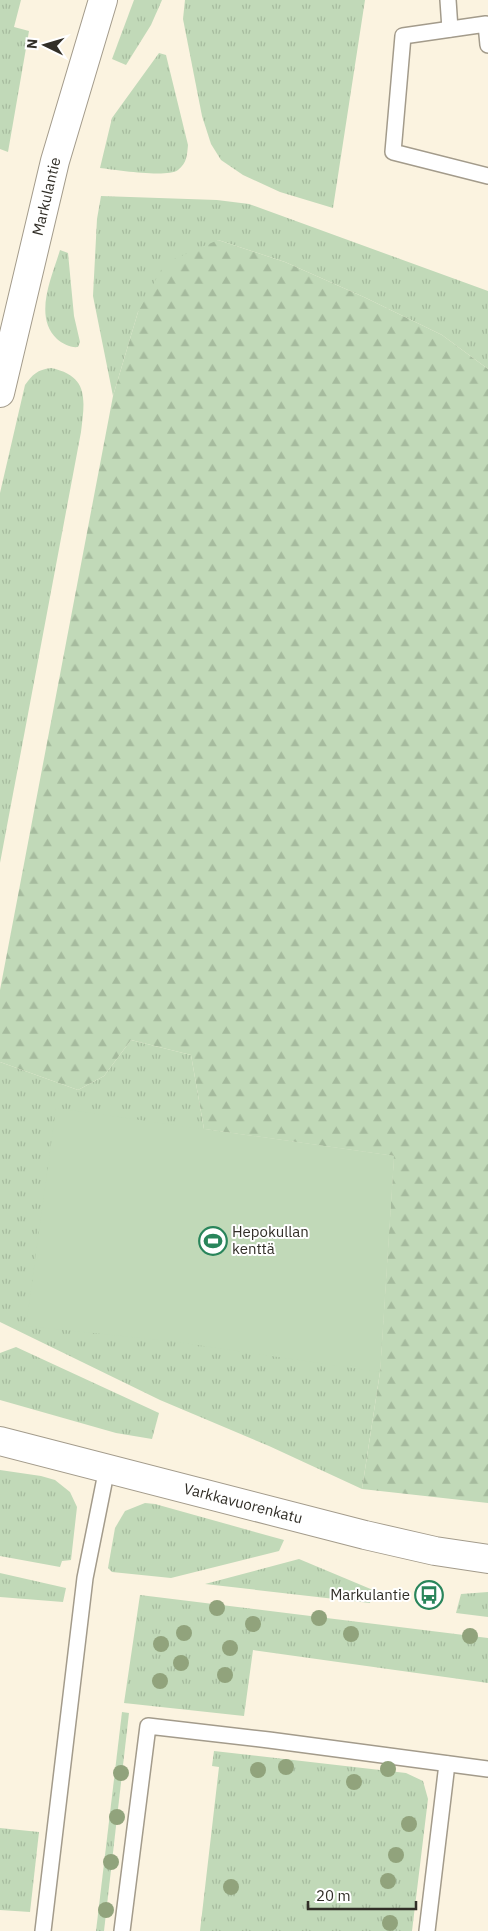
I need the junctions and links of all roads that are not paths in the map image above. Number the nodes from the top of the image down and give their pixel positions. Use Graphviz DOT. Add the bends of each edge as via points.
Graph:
graph roads {
  1 [pos="103,0"];
  2 [pos="448,0"];
  3 [pos="450,29"];
  4 [pos="488,45"];
  5 [pos="488,176"];
  6 [pos="0,393"];
  7 [pos="0,1441"];
  8 [pos="107,1468"];
  9 [pos="488,1559"];
  10 [pos="447,1764"];
  11 [pos="488,1768"];
  12 [pos="43,1931"];
  13 [pos="122,1931"];
  14 [pos="427,1931"];
  1 -- 6 [label="street, Markulantie" via="55,161"];
  2 -- 3 [label="lane"];
  3 -- 4 [label="lane" via="486,24"];
  3 -- 5 [label="lane" via="403,36 393,152"];
  7 -- 8 [label="street, Varkkavuorenkatu"];
  8 -- 9 [label="street, Varkkavuorenkatu" via="365,1535"];
  8 -- 12 [label="lane" via="85,1578"];
  10 -- 11 [label="lane"];
  10 -- 13 [label="lane" via="148,1726"];
  10 -- 14 [label="lane"];
}
